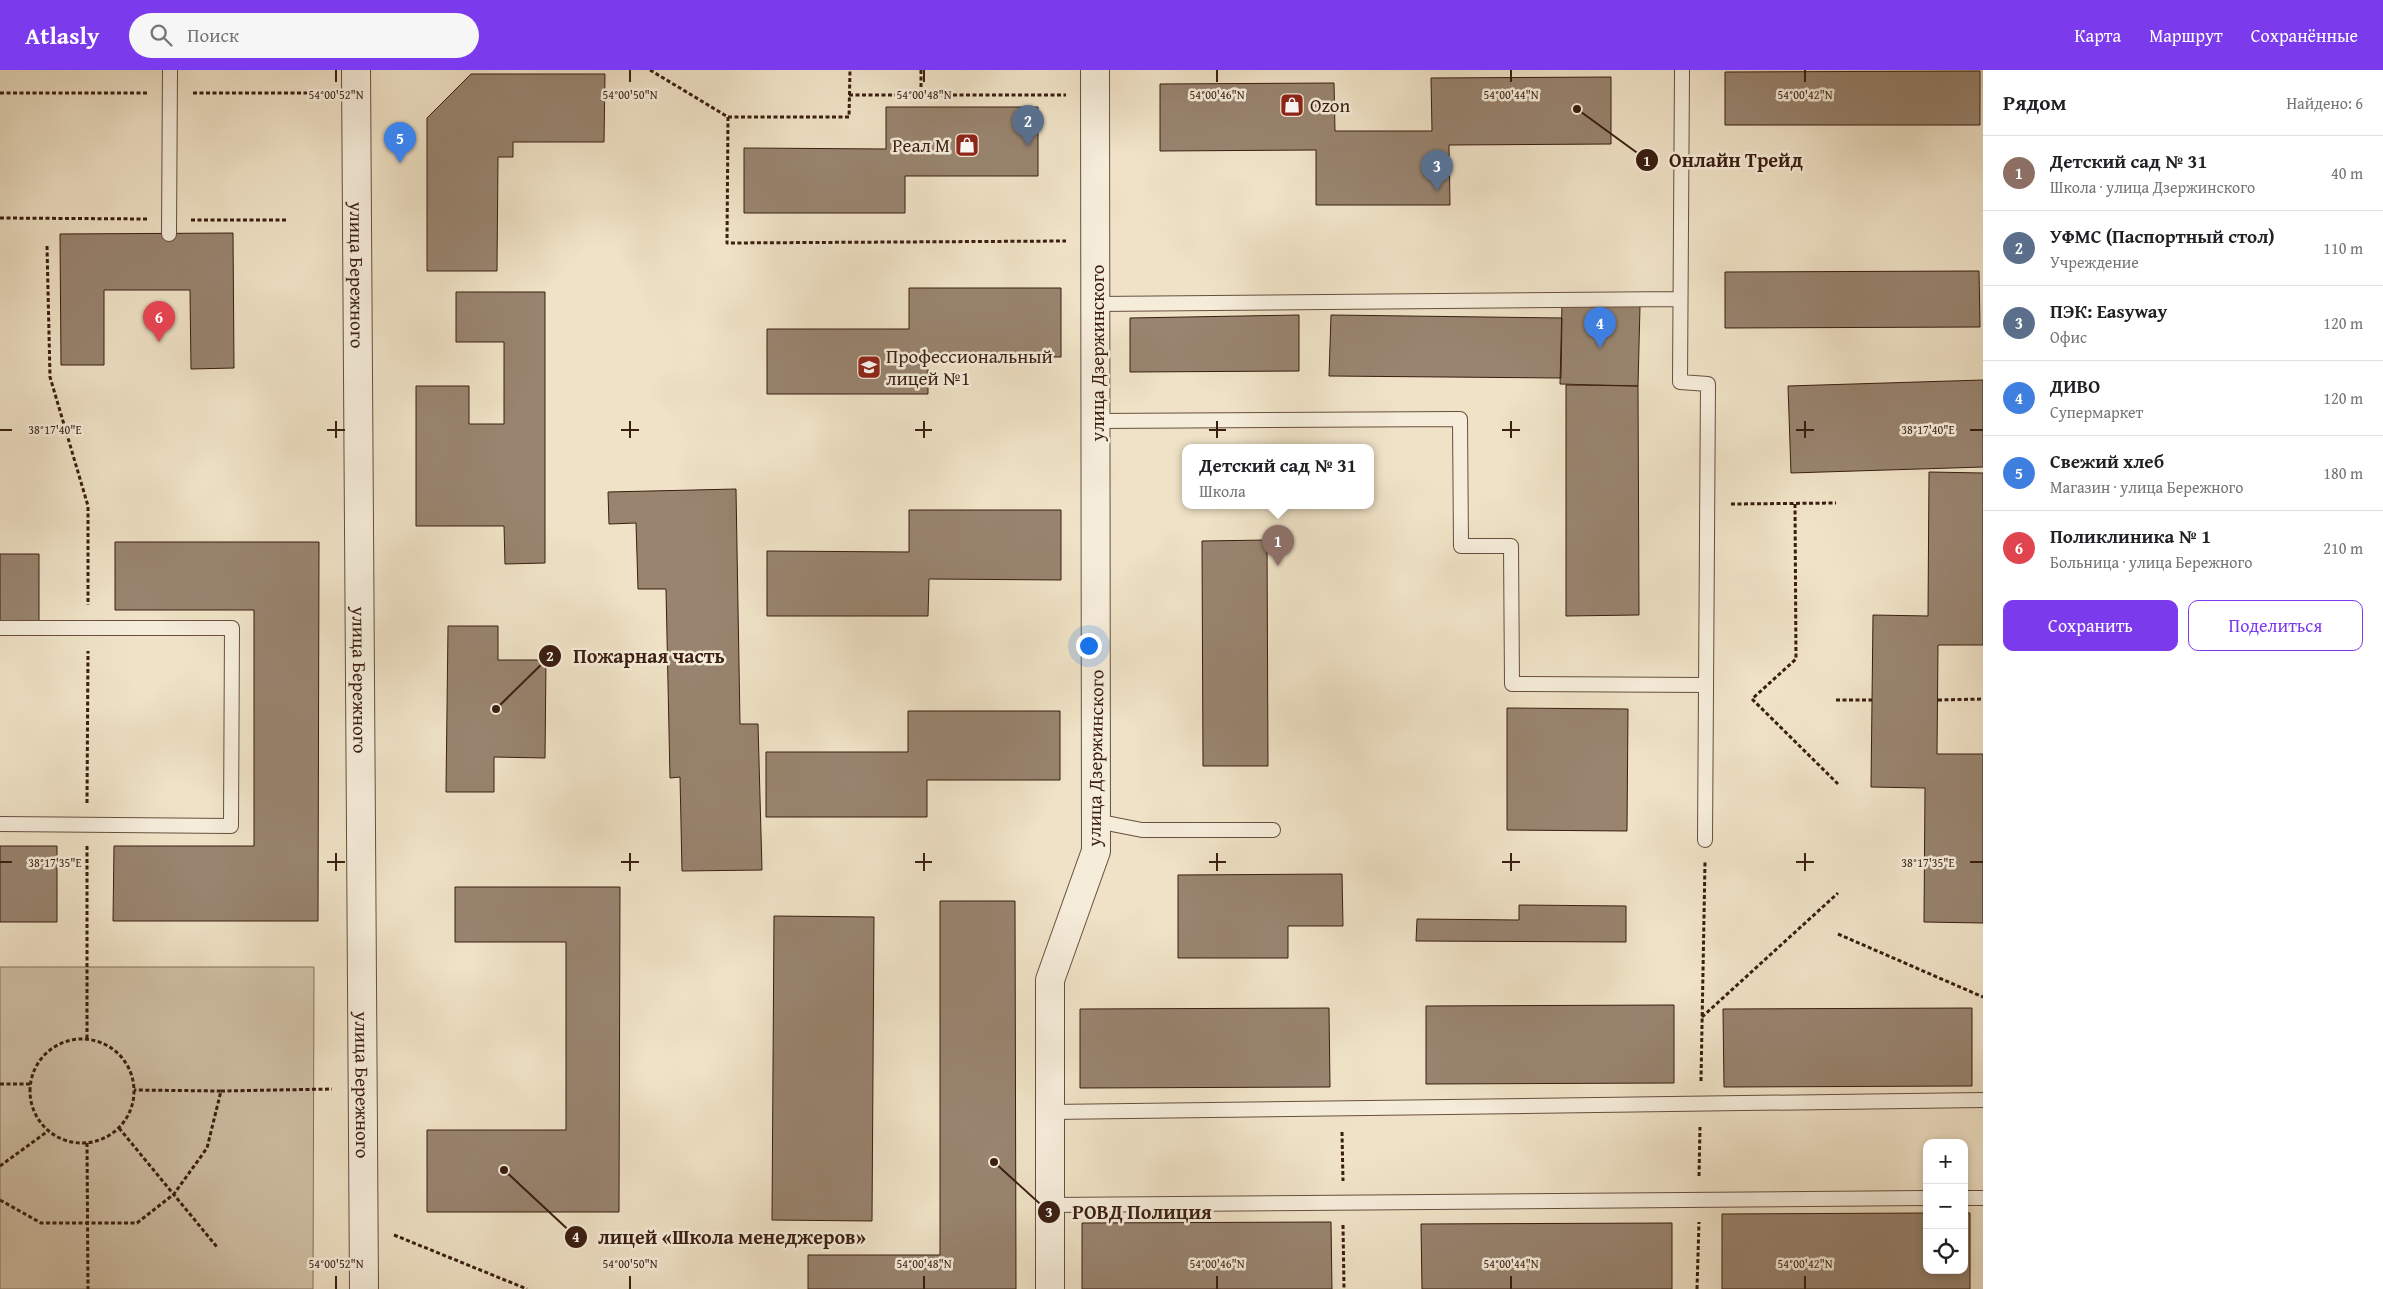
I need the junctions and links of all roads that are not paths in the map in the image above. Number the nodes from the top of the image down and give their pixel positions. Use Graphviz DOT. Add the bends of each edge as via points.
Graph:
graph roads {
  1 [pos="170,70"];
  2 [pos="356,70"];
  3 [pos="1682,70"];
  4 [pos="1095,83"];
  5 [pos="169,234"];
  6 [pos="1680,299"];
  7 [pos="1096,304"];
  8 [pos="1097,421"];
  9 [pos="0,628"];
  10 [pos="1706,685"];
  11 [pos="1096,821"];
  12 [pos="0,824"];
  13 [pos="1273,830"];
  14 [pos="1705,840"];
  15 [pos="1983,1100"];
  16 [pos="1050,1112"];
  17 [pos="1923,1198"];
  18 [pos="1968,1198"];
  19 [pos="1983,1198"];
  20 [pos="1050,1206"];
  21 [pos="364,1289"];
  22 [pos="1050,1289"];
  1 -- 5 [label="lane"];
  2 -- 21 [label="street, улица Бережного"];
  3 -- 6 [label="lane"];
  4 -- 7 [label="street, улица Дзержинского"];
  6 -- 7 [label="lane"];
  6 -- 10 [label="lane" via="1680,382 1708,384"];
  7 -- 8 [label="street, улица Дзержинского"];
  8 -- 10 [label="lane" via="1460,419 1461,546 1511,546 1512,684"];
  8 -- 11 [label="street, улица Дзержинского"];
  9 -- 12 [label="lane" via="232,628 231,826"];
  10 -- 14 [label="lane"];
  11 -- 13 [label="lane" via="1142,830"];
  11 -- 16 [label="street, улица Дзержинского" via="1096,851 1050,980"];
  15 -- 16 [label="lane"];
  16 -- 20 [label="street, улица Дзержинского"];
  17 -- 20 [label="lane"];
  18 -- 19 [label="lane"];
  20 -- 22 [label="street, улица Дзержинского"];
}
